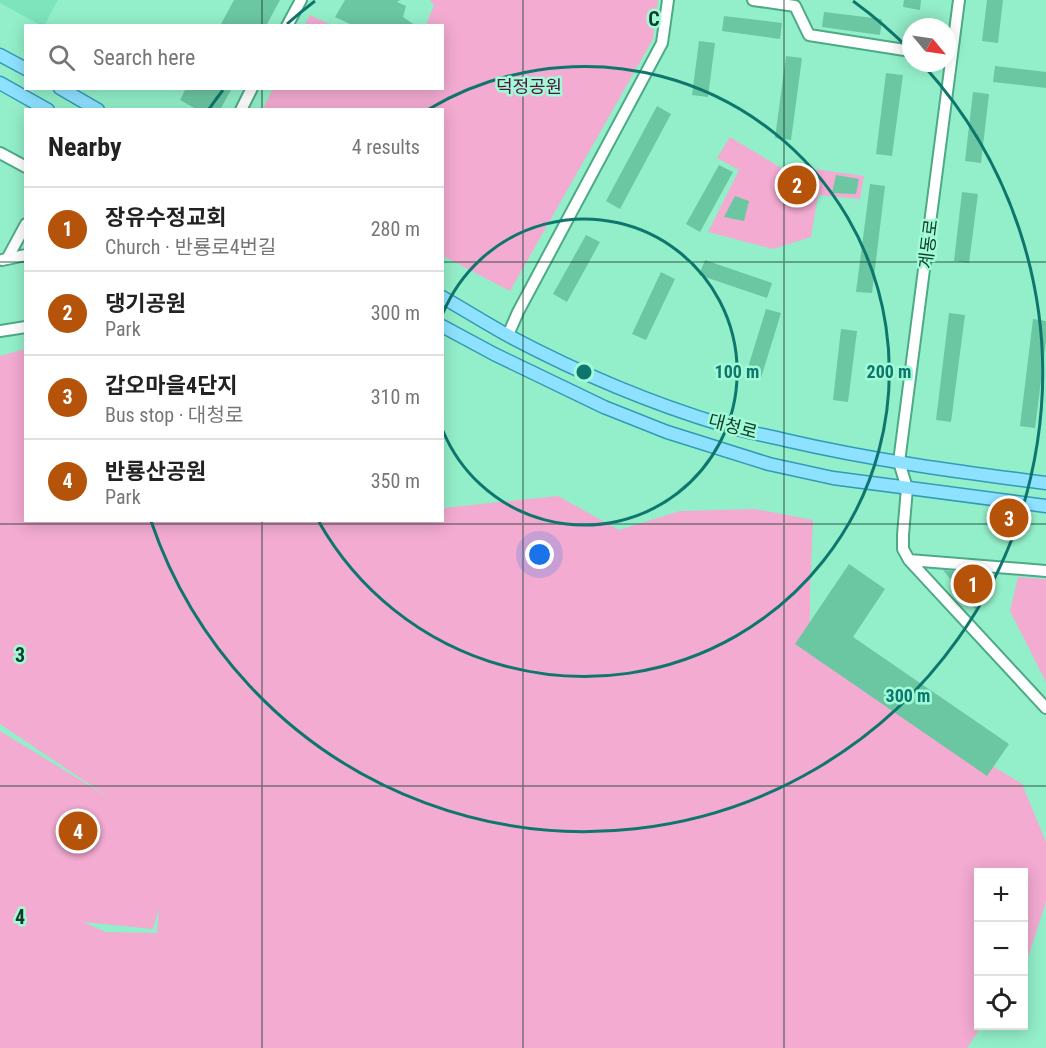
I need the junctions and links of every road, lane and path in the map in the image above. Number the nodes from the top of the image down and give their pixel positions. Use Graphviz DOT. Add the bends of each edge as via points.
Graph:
graph roads {
  1 [pos="301,0"];
  2 [pos="668,0"];
  3 [pos="753,0"];
  4 [pos="959,0"];
  5 [pos="956,18"];
  6 [pos="288,24"];
  7 [pos="902,50"];
  8 [pos="0,55"];
  9 [pos="24,68"];
  10 [pos="947,72"];
  11 [pos="0,83"];
  12 [pos="63,90"];
  13 [pos="251,90"];
  14 [pos="44,108"];
  15 [pos="95,108"];
  16 [pos="242,108"];
  17 [pos="0,153"];
  18 [pos="24,166"];
  19 [pos="24,227"];
  20 [pos="24,255"];
  21 [pos="4,260"];
  22 [pos="444,298"];
  23 [pos="24,327"];
  24 [pos="444,327"];
  25 [pos="0,331"];
  26 [pos="508,335"];
  27 [pos="899,462"];
  28 [pos="1046,483"];
  29 [pos="906,488"];
  30 [pos="1046,506"];
  31 [pos="909,560"];
  32 [pos="1046,571"];
  33 [pos="1046,708"];
  1 -- 6 [label="street"];
  2 -- 26 [label="street" via="662,43"];
  3 -- 7 [label="street" via="795,6 809,35"];
  4 -- 5 [label="street, 계동로"];
  8 -- 9 [label="main road"];
  10 -- 27 [label="street, 계동로"];
  11 -- 14 [label="main road"];
  12 -- 15 [label="main road"];
  13 -- 16 [label="street"];
  17 -- 18 [label="street"];
  19 -- 21 [label="street"];
  20 -- 21 [label="street"];
  22 -- 26 [label="main road, 대청로"];
  23 -- 25 [label="street"];
  24 -- 29 [label="main road, 대청로" via="604,407 667,432 769,464"];
  26 -- 27 [label="main road, 대청로" via="614,385 725,426"];
  27 -- 28 [label="main road, 대청로"];
  27 -- 29 [label="street, 계동로"];
  29 -- 30 [label="main road, 대청로"];
  29 -- 31 [label="street, 계동로" via="903,549"];
  31 -- 32 [label="street"];
  31 -- 33 [label="street"];
}
